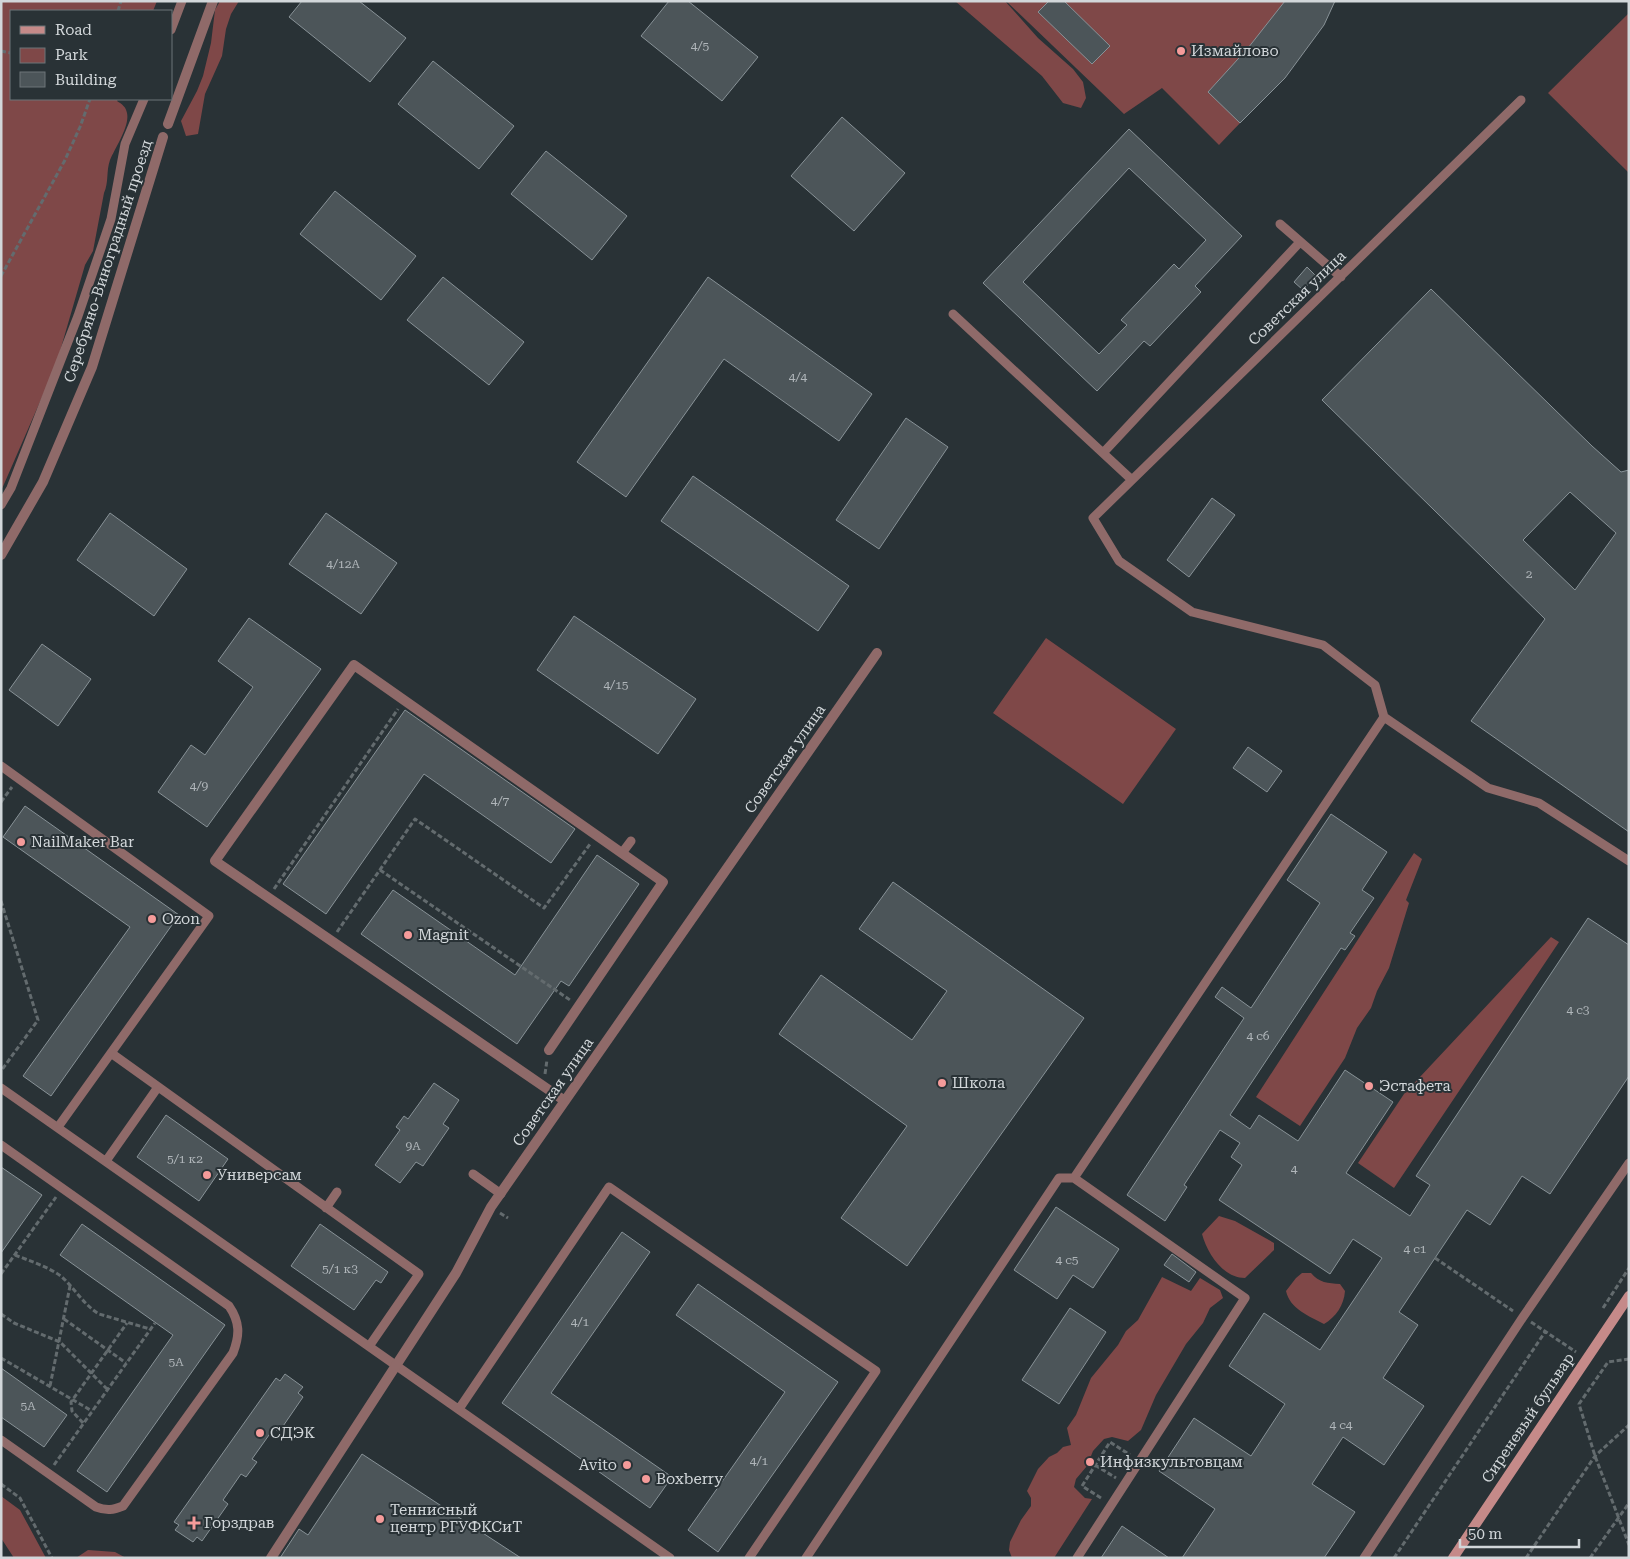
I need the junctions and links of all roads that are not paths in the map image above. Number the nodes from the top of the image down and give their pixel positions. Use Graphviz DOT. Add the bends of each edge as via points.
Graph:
graph roads {
  1 [pos="182,1"];
  2 [pos="213,1"];
  3 [pos="172,27"];
  4 [pos="144,100"];
  5 [pos="1521,100"];
  6 [pos="168,124"];
  7 [pos="163,137"];
  8 [pos="1280,224"];
  9 [pos="1300,242"];
  10 [pos="1340,277"];
  11 [pos="953,314"];
  12 [pos="1103,453"];
  13 [pos="1132,480"];
  14 [pos="1,505"];
  15 [pos="1,555"];
  16 [pos="877,654"];
  17 [pos="1384,717"];
  18 [pos="1,766"];
  19 [pos="631,841"];
  20 [pos="622,853"];
  21 [pos="1629,861"];
  22 [pos="549,1050"];
  23 [pos="111,1053"];
  24 [pos="158,1086"];
  25 [pos="1,1088"];
  26 [pos="565,1101"];
  27 [pos="58,1127"];
  28 [pos="1,1144"];
  29 [pos="106,1161"];
  30 [pos="1629,1163"];
  31 [pos="473,1174"];
  32 [pos="1074,1178"];
  33 [pos="338,1192"];
  34 [pos="501,1194"];
  35 [pos="326,1208"];
  36 [pos="1629,1296"];
  37 [pos="370,1345"];
  38 [pos="396,1364"];
  39 [pos="459,1409"];
  40 [pos="1,1440"];
  41 [pos="271,1558"];
  42 [pos="670,1558"];
  43 [pos="749,1558"];
  44 [pos="806,1558"];
  45 [pos="1077,1558"];
  46 [pos="1364,1558"];
  47 [pos="1453,1558"];
  1 -- 3 [label="lane"];
  2 -- 6 [label="street"];
  4 -- 14 [label="lane" via="125,144 110,219 78,316 11,488"];
  5 -- 10 [label="lane, Советская улица"];
  7 -- 15 [label="street, Серебряно-Виноградный проезд" via="92,367 43,482"];
  8 -- 9 [label="lane"];
  9 -- 10 [label="lane"];
  9 -- 12 [label="lane"];
  10 -- 13 [label="lane, Советская улица"];
  11 -- 12 [label="lane"];
  12 -- 13 [label="lane"];
  13 -- 17 [label="lane, Советская улица" via="1093,518 1119,562 1192,612 1323,645 1375,685"];
  16 -- 26 [label="street, Советская улица"];
  17 -- 21 [label="lane" via="1488,788 1539,803"];
  17 -- 32 [label="lane"];
  18 -- 23 [label="lane" via="209,916"];
  19 -- 20 [label="lane"];
  20 -- 22 [label="street" via="663,882"];
  20 -- 26 [label="street" via="354,665 215,861"];
  23 -- 24 [label="lane"];
  23 -- 27 [label="lane"];
  24 -- 29 [label="lane"];
  24 -- 35 [label="lane"];
  25 -- 27 [label="lane"];
  26 -- 34 [label="street, Советская улица"];
  27 -- 29 [label="lane"];
  28 -- 40 [label="lane" via="229,1306 239,1329 233,1353 128,1501 115,1510 96,1507"];
  29 -- 37 [label="lane"];
  30 -- 46 [label="lane"];
  31 -- 34 [label="lane"];
  32 -- 44 [label="lane" via="1059,1178"];
  32 -- 45 [label="lane" via="1245,1298"];
  33 -- 35 [label="lane"];
  34 -- 38 [label="street, Советская улица" via="456,1273"];
  35 -- 37 [label="lane" via="420,1274"];
  36 -- 47 [label="main road, Сиреневый бульвар"];
  37 -- 38 [label="lane"];
  38 -- 39 [label="lane"];
  38 -- 41 [label="street, Советская улица"];
  39 -- 42 [label="lane"];
  39 -- 43 [label="lane" via="609,1187 876,1371"];
}
